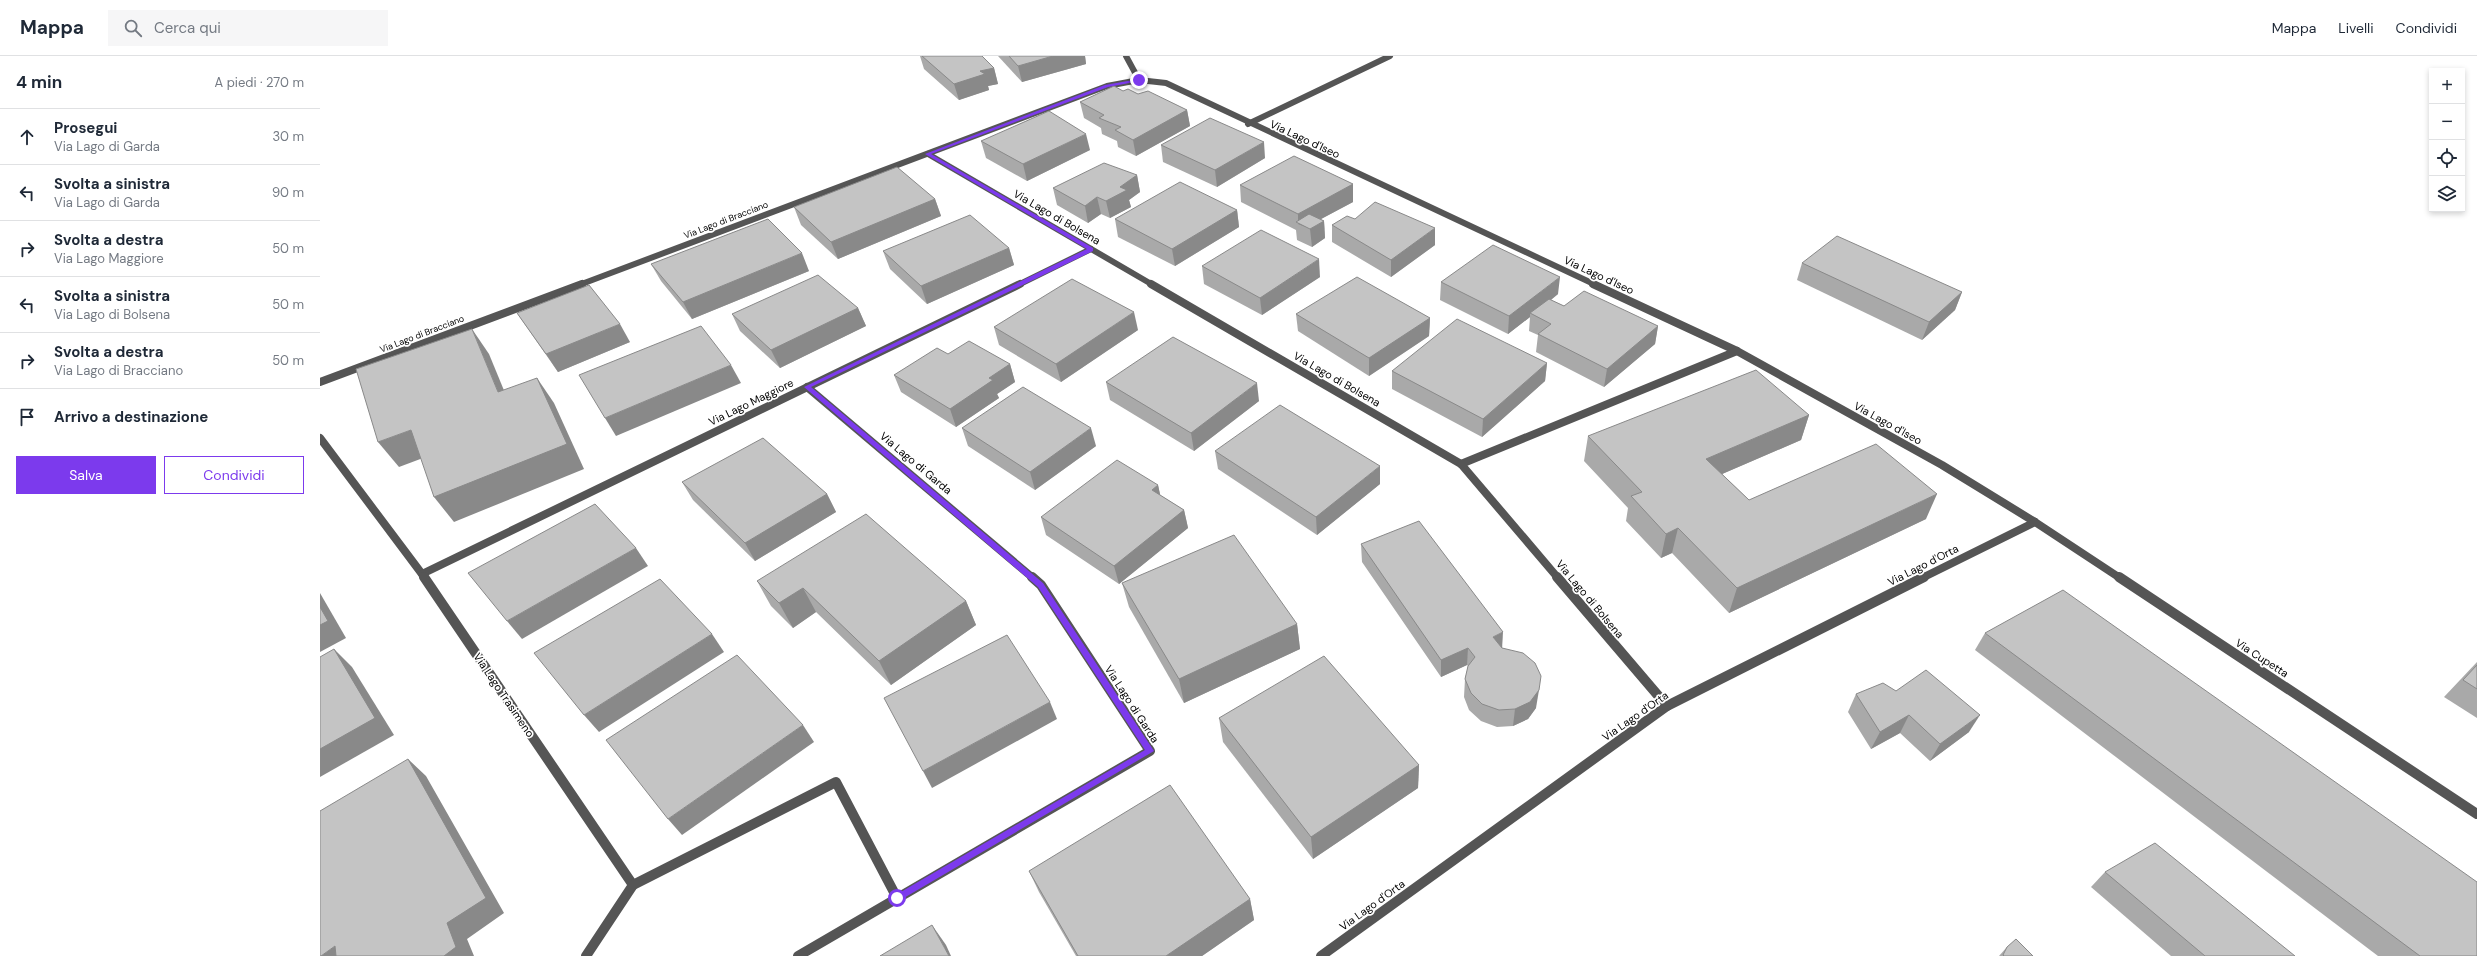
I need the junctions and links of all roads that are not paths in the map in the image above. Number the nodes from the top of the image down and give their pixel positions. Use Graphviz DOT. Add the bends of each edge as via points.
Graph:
graph roads {
  1 [pos="1126,56"];
  2 [pos="1390,56"];
  3 [pos="1139,80"];
  4 [pos="1248,124"];
  5 [pos="928,154"];
  6 [pos="1091,250"];
  7 [pos="1737,351"];
  8 [pos="320,382"];
  9 [pos="807,387"];
  10 [pos="320,438"];
  11 [pos="1460,464"];
  12 [pos="2035,522"];
  13 [pos="422,574"];
  14 [pos="1667,706"];
  15 [pos="2477,814"];
  16 [pos="633,885"];
  17 [pos="897,898"];
  18 [pos="586,956"];
  19 [pos="798,956"];
  20 [pos="1321,956"];
  1 -- 3 [label="street"];
  2 -- 4 [label="street"];
  3 -- 4 [label="street, Via Lago d'Iseo" via="1166,83"];
  3 -- 5 [label="street, Via Lago di Bracciano" via="1107,86"];
  4 -- 7 [label="street, Via Lago d'Iseo"];
  5 -- 6 [label="street, Via Lago di Bolsena"];
  5 -- 8 [label="street, Via Lago di Bracciano"];
  6 -- 9 [label="street, Via Lago Maggiore"];
  6 -- 11 [label="street, Via Lago di Bolsena"];
  7 -- 11 [label="street"];
  7 -- 12 [label="street, Via Lago d'Iseo" via="1942,465"];
  9 -- 13 [label="street, Via Lago Maggiore"];
  9 -- 17 [label="street, Via Lago di Garda" via="1041,585 1150,751"];
  10 -- 13 [label="street, Via Lago Trasimeno"];
  11 -- 14 [label="street, Via Lago di Bolsena"];
  12 -- 14 [label="street, Via Lago d'Orta"];
  12 -- 15 [label="street, Via Cupetta"];
  13 -- 16 [label="street, Via Lago Trasimeno"];
  14 -- 20 [label="street, Via Lago d'Orta"];
  16 -- 17 [label="street" via="836,782"];
  16 -- 18 [label="street"];
  17 -- 19 [label="street, Via Lago di Garda"];
}
